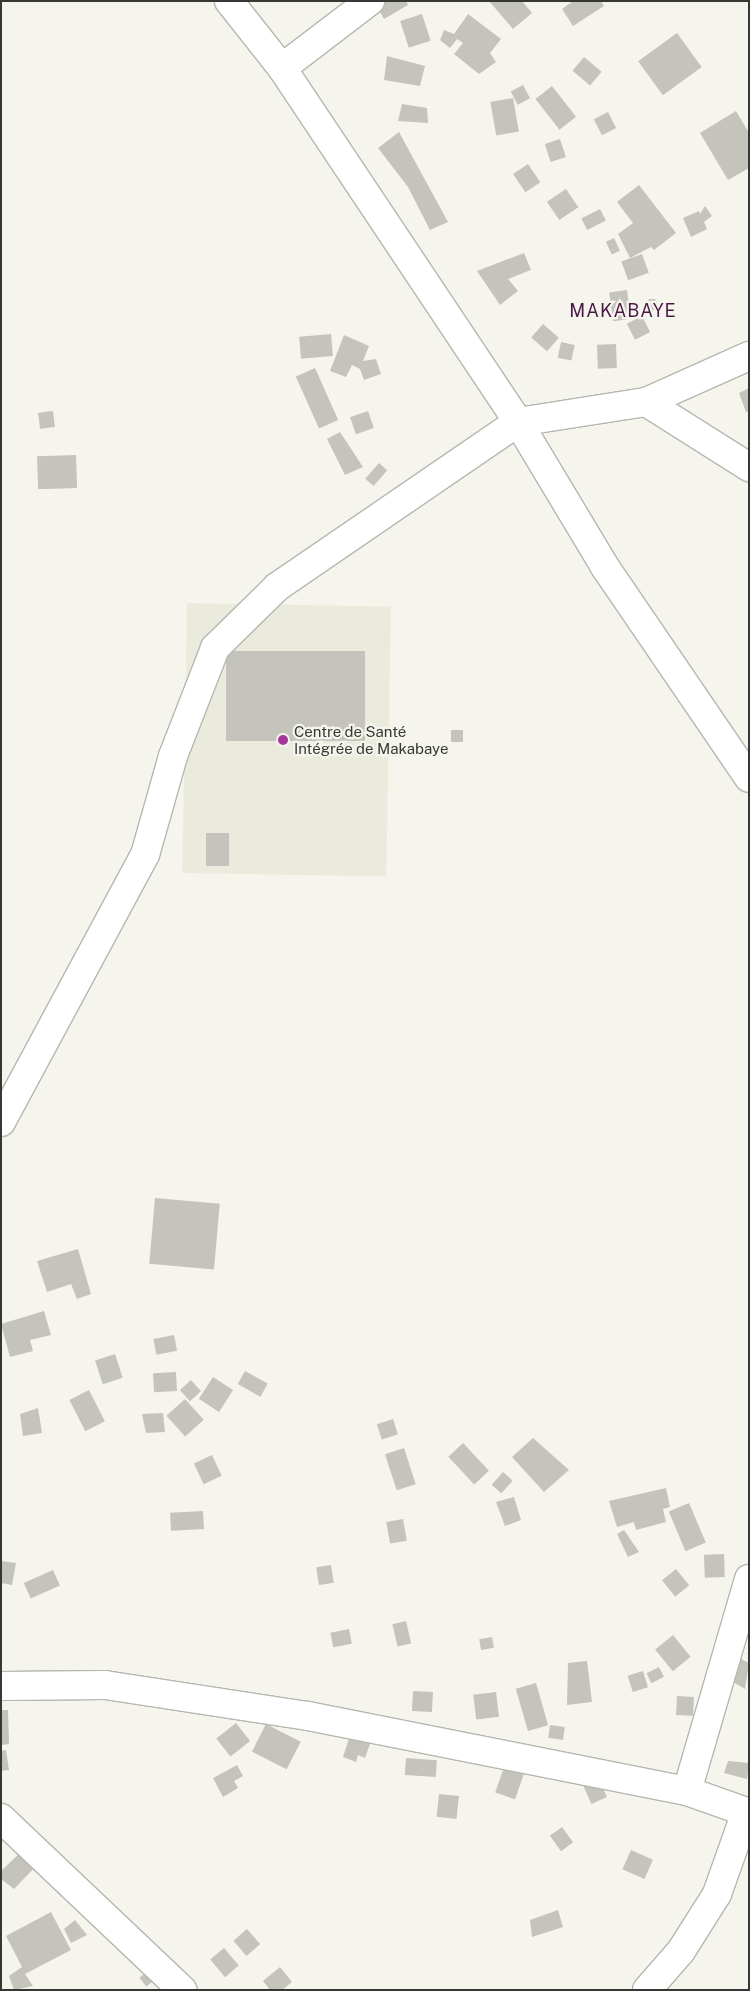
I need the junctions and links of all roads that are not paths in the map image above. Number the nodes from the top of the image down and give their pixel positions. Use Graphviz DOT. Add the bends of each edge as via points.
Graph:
graph roads {
  1 [pos="229,1"];
  2 [pos="370,1"];
  3 [pos="282,68"];
  4 [pos="749,356"];
  5 [pos="646,402"];
  6 [pos="518,422"];
  7 [pos="749,467"];
  8 [pos="749,778"];
  9 [pos="1,1122"];
  10 [pos="749,1579"];
  11 [pos="1,1686"];
  12 [pos="687,1791"];
  13 [pos="748,1812"];
  14 [pos="1,1818"];
  15 [pos="173,1987"];
  16 [pos="647,1990"];
  1 -- 3 [label="street"];
  2 -- 3 [label="street"];
  3 -- 6 [label="street"];
  4 -- 5 [label="street"];
  5 -- 6 [label="street"];
  5 -- 7 [label="street"];
  6 -- 8 [label="street" via="604,567"];
  6 -- 9 [label="street" via="278,586 215,648 173,756 145,855"];
  10 -- 12 [label="street"];
  11 -- 12 [label="street" via="105,1685 221,1703"];
  12 -- 13 [label="street"];
  13 -- 16 [label="street" via="717,1894 682,1951"];
  14 -- 15 [label="street"];
}
